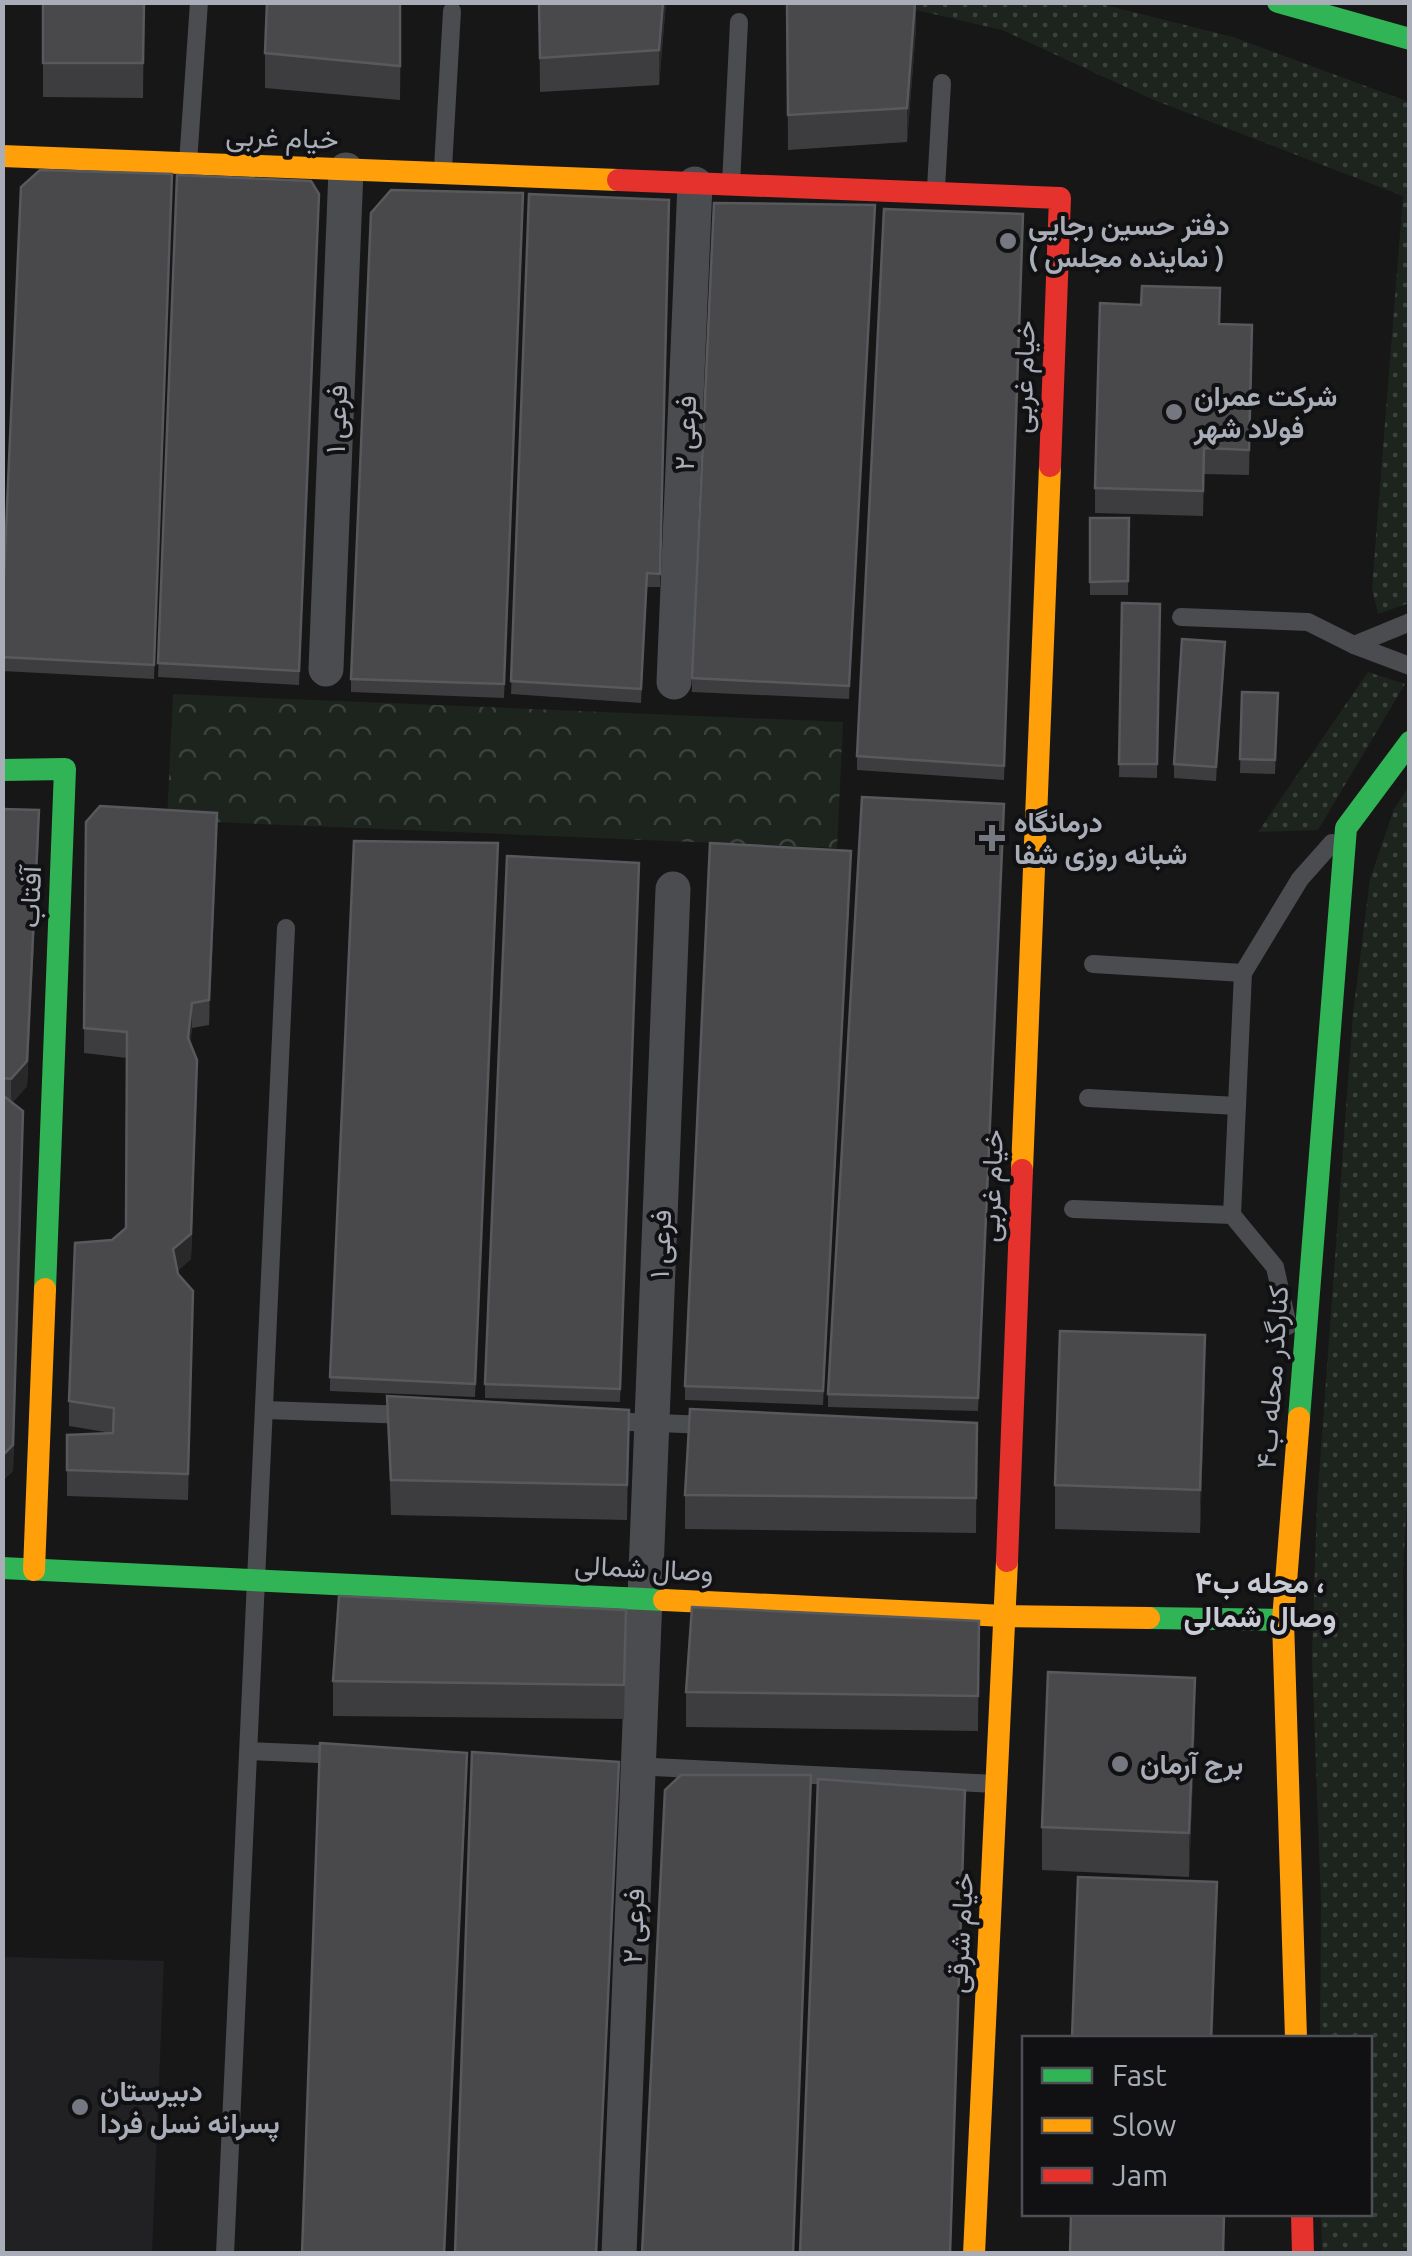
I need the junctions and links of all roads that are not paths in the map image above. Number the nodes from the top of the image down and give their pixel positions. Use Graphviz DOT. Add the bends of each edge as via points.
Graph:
graph roads {
  1 [pos="198,2"];
  2 [pos="1278,2"];
  3 [pos="452,11"];
  4 [pos="739,22"];
  5 [pos="1410,39"];
  6 [pos="942,83"];
  7 [pos="2,156"];
  8 [pos="188,163"];
  9 [pos="346,170"];
  10 [pos="443,174"];
  11 [pos="695,184"];
  12 [pos="731,185"];
  13 [pos="936,193"];
  14 [pos="1181,617"];
  15 [pos="1410,622"];
  16 [pos="1354,645"];
  17 [pos="1410,666"];
  18 [pos="326,669"];
  19 [pos="674,682"];
  20 [pos="1410,742"];
  21 [pos="2,770"];
  22 [pos="1346,828"];
  23 [pos="673,889"];
  24 [pos="286,928"];
  25 [pos="1093,964"];
  26 [pos="1243,973"];
  27 [pos="1088,1098"];
  28 [pos="1237,1106"];
  29 [pos="1073,1208"];
  30 [pos="1232,1215"];
  31 [pos="1301,1391"];
  32 [pos="265,1410"];
  33 [pos="420,1415"];
  34 [pos="596,1420"];
  35 [pos="654,1422"];
  36 [pos="733,1426"];
  37 [pos="2,1568"];
  38 [pos="34,1570"];
  39 [pos="257,1579"];
  40 [pos="647,1598"];
  41 [pos="1005,1616"];
  42 [pos="1283,1620"];
  43 [pos="249,1752"];
  44 [pos="366,1756"];
  45 [pos="630,1766"];
  46 [pos="997,1784"];
  47 [pos="1296,2036"];
  48 [pos="1302,2216"];
  49 [pos="225,2254"];
  50 [pos="619,2254"];
  51 [pos="974,2254"];
  52 [pos="1303,2254"];
  1 -- 8 [label="lane"];
  2 -- 5 [label="street"];
  3 -- 10 [label="lane"];
  4 -- 12 [label="lane"];
  6 -- 13 [label="lane"];
  7 -- 8 [label="street, خیام غربی"];
  8 -- 9 [label="street, خیام غربی"];
  9 -- 10 [label="street, خیام غربی"];
  9 -- 18 [label="street, فرعی ۱"];
  10 -- 11 [label="street, خیام غربی"];
  11 -- 12 [label="street, خیام غربی"];
  11 -- 19 [label="street, فرعی ۲"];
  12 -- 13 [label="street, خیام غربی"];
  13 -- 41 [label="street, خیام غربی" via="1060,198 1002,1437"];
  14 -- 16 [label="lane" via="1308,622"];
  15 -- 16 [label="lane"];
  16 -- 17 [label="lane"];
  20 -- 22 [label="street"];
  21 -- 38 [label="street, آفتاب" via="65,770"];
  22 -- 26 [label="lane" via="1300,880"];
  22 -- 31 [label="street, کنارگذر محله ب۴"];
  23 -- 35 [label="street, فرعی ۱"];
  24 -- 32 [label="lane"];
  25 -- 26 [label="lane"];
  26 -- 28 [label="lane"];
  27 -- 28 [label="lane"];
  28 -- 30 [label="lane"];
  29 -- 30 [label="lane"];
  30 -- 31 [label="lane" via="1275,1267"];
  31 -- 42 [label="street, کنارگذر محله ب۴"];
  32 -- 33 [label="lane"];
  32 -- 39 [label="lane"];
  34 -- 35 [label="lane"];
  35 -- 36 [label="lane"];
  35 -- 40 [label="street, فرعی ۱"];
  37 -- 38 [label="street, وصال شمالی"];
  38 -- 39 [label="street, وصال شمالی"];
  39 -- 40 [label="street, وصال شمالی"];
  39 -- 43 [label="lane"];
  40 -- 41 [label="street, وصال شمالی"];
  40 -- 45 [label="street, فرعی ۲"];
  41 -- 42 [label="street, وصال شمالی"];
  41 -- 46 [label="street, خیام شرقی"];
  42 -- 47 [label="street, کنارگذر محله ب۴"];
  43 -- 44 [label="lane"];
  43 -- 49 [label="lane"];
  45 -- 46 [label="lane"];
  45 -- 50 [label="street, فرعی ۲"];
  46 -- 51 [label="street, خیام شرقی"];
  48 -- 52 [label="street"];
}
